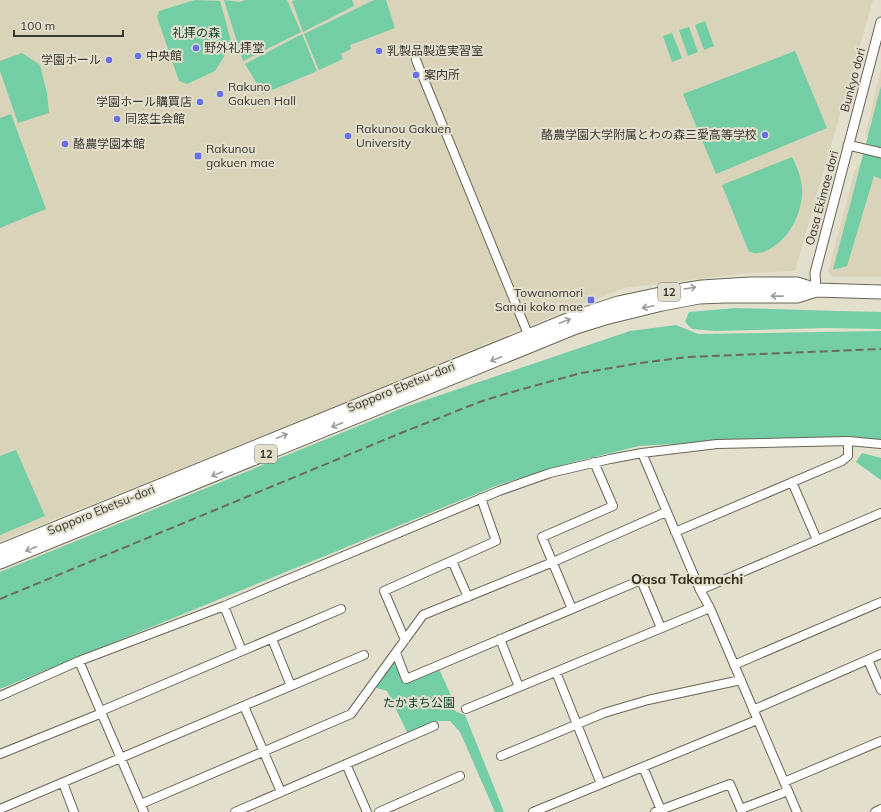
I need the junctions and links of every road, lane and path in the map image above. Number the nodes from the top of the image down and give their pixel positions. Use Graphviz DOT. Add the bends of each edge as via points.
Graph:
graph roads {
  1 [pos="881,22"];
  2 [pos="416,60"];
  3 [pos="848,145"];
  4 [pos="881,153"];
  5 [pos="816,290"];
  6 [pos="881,292"];
  7 [pos="530,340"];
  8 [pos="848,441"];
  9 [pos="881,444"];
  10 [pos="642,453"];
  11 [pos="594,462"];
  12 [pos="792,482"];
  13 [pos="481,498"];
  14 [pos="666,512"];
  15 [pos="881,513"];
  16 [pos="675,532"];
  17 [pos="817,540"];
  18 [pos="0,551"];
  19 [pos="452,561"];
  20 [pos="0,562"];
  21 [pos="553,562"];
  22 [pos="700,590"];
  23 [pos="468,597"];
  24 [pos="881,602"];
  25 [pos="224,606"];
  26 [pos="710,608"];
  27 [pos="341,609"];
  28 [pos="572,609"];
  29 [pos="661,628"];
  30 [pos="272,638"];
  31 [pos="500,639"];
  32 [pos="405,640"];
  33 [pos="242,651"];
  34 [pos="396,653"];
  35 [pos="881,654"];
  36 [pos="364,655"];
  37 [pos="868,660"];
  38 [pos="79,662"];
  39 [pos="734,665"];
  40 [pos="556,672"];
  41 [pos="741,680"];
  42 [pos="291,686"];
  43 [pos="519,688"];
  44 [pos="881,690"];
  45 [pos="0,696"];
  46 [pos="244,706"];
  47 [pos="466,709"];
  48 [pos="753,710"];
  49 [pos="101,712"];
  50 [pos="757,720"];
  51 [pos="578,724"];
  52 [pos="434,726"];
  53 [pos="881,741"];
  54 [pos="264,751"];
  55 [pos="0,754"];
  56 [pos="501,756"];
  57 [pos="121,758"];
  58 [pos="346,764"];
  59 [pos="643,766"];
  60 [pos="460,776"];
  61 [pos="784,782"];
  62 [pos="63,783"];
  63 [pos="601,784"];
  64 [pos="788,791"];
  65 [pos="281,792"];
  66 [pos="142,808"];
  67 [pos="0,809"];
  68 [pos="881,809"];
  69 [pos="741,810"];
  70 [pos="658,811"];
  71 [pos="74,812"];
  72 [pos="235,812"];
  73 [pos="367,812"];
  74 [pos="379,812"];
  75 [pos="533,812"];
  76 [pos="796,812"];
  77 [pos="875,812"];
  1 -- 3 [label="street, Bunkyo dori"];
  2 -- 7 [label="street"];
  3 -- 4 [label="street, Oasa Ekimae dori"];
  3 -- 5 [label="street, Oasa Ekimae dori" via="815,273"];
  5 -- 6 [label="highway, Sapporo Ebetsu-dori / 12"];
  5 -- 7 [label="highway, Sapporo Ebetsu-dori / 12" via="797,296 699,297 605,318"];
  18 -- 7 [label="highway, Sapporo Ebetsu-dori / 12, one-way"];
  7 -- 20 [label="highway, Sapporo Ebetsu-dori / 12, one-way"];
  8 -- 9 [label="street"];
  8 -- 10 [label="street" via="717,444"];
  8 -- 12 [label="street" via="847,458"];
  10 -- 11 [label="street"];
  10 -- 14 [label="street"];
  11 -- 13 [label="street" via="550,473"];
  11 -- 21 [label="street" via="613,506 542,537"];
  12 -- 16 [label="street"];
  12 -- 17 [label="street"];
  13 -- 19 [label="street" via="496,541"];
  13 -- 25 [label="street"];
  14 -- 16 [label="street"];
  14 -- 21 [label="street"];
  15 -- 17 [label="street"];
  16 -- 22 [label="street"];
  17 -- 22 [label="street"];
  19 -- 23 [label="street"];
  19 -- 32 [label="street" via="384,591"];
  21 -- 23 [label="street"];
  21 -- 28 [label="street"];
  22 -- 26 [label="street"];
  23 -- 32 [label="street" via="423,615"];
  24 -- 39 [label="street"];
  25 -- 33 [label="street"];
  25 -- 38 [label="street"];
  26 -- 29 [label="street"];
  26 -- 39 [label="street"];
  27 -- 30 [label="street"];
  28 -- 29 [label="street" via="641,580"];
  28 -- 31 [label="street"];
  29 -- 40 [label="street"];
  30 -- 33 [label="street"];
  30 -- 42 [label="street"];
  31 -- 34 [label="street" via="406,678"];
  31 -- 43 [label="street"];
  32 -- 34 [label="street"];
  33 -- 49 [label="street"];
  34 -- 54 [label="street" via="351,714"];
  35 -- 37 [label="street"];
  36 -- 42 [label="street"];
  37 -- 44 [label="street"];
  37 -- 48 [label="street"];
  38 -- 45 [label="street"];
  38 -- 49 [label="street"];
  39 -- 41 [label="street"];
  40 -- 43 [label="street"];
  40 -- 51 [label="street"];
  41 -- 48 [label="street"];
  41 -- 51 [label="street" via="648,700"];
  42 -- 46 [label="street"];
  43 -- 47 [label="street"];
  46 -- 54 [label="street"];
  46 -- 57 [label="street"];
  48 -- 50 [label="street"];
  49 -- 55 [label="street"];
  49 -- 57 [label="street"];
  50 -- 59 [label="street"];
  50 -- 61 [label="street"];
  51 -- 56 [label="street"];
  51 -- 63 [label="street"];
  52 -- 58 [label="street"];
  53 -- 61 [label="street"];
  54 -- 65 [label="street"];
  54 -- 66 [label="street"];
  57 -- 62 [label="street"];
  57 -- 66 [label="street"];
  58 -- 65 [label="street"];
  58 -- 73 [label="street"];
  59 -- 63 [label="street"];
  59 -- 70 [label="street"];
  60 -- 74 [label="street"];
  61 -- 64 [label="street"];
  62 -- 67 [label="street"];
  62 -- 71 [label="street"];
  63 -- 75 [label="street"];
  64 -- 69 [label="street"];
  64 -- 76 [label="street"];
  65 -- 72 [label="street"];
  68 -- 77 [label="street"];
  69 -- 70 [label="street" via="730,784"];
}
